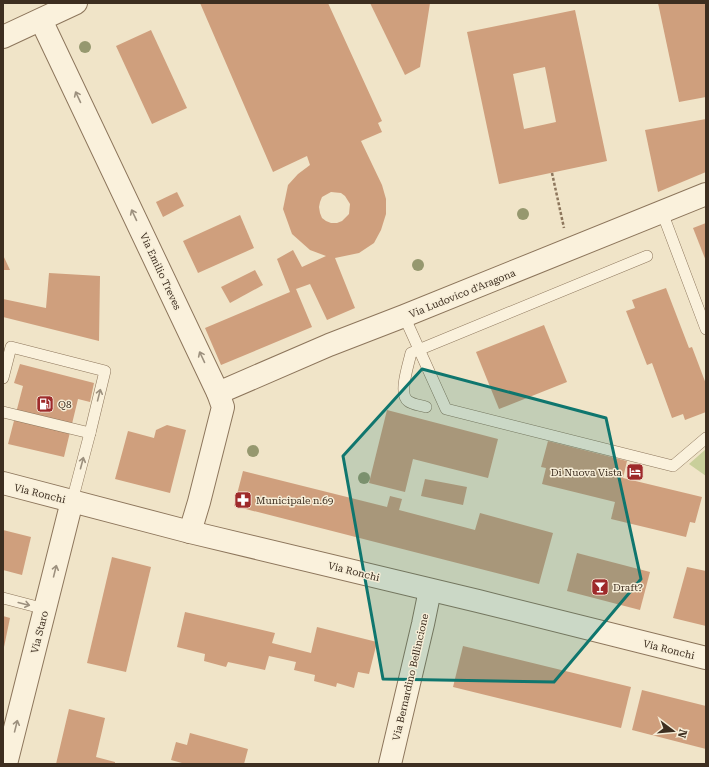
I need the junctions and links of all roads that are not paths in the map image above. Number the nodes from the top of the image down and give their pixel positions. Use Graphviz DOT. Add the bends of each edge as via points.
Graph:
graph roads {
  1 [pos="76,3"];
  2 [pos="41,20"];
  3 [pos="3,37"];
  4 [pos="706,194"];
  5 [pos="662,212"];
  6 [pos="647,256"];
  7 [pos="404,316"];
  8 [pos="706,329"];
  9 [pos="419,349"];
  10 [pos="3,378"];
  11 [pos="218,393"];
  12 [pos="426,407"];
  13 [pos="3,412"];
  14 [pos="90,433"];
  15 [pos="706,438"];
  16 [pos="3,483"];
  17 [pos="72,501"];
  18 [pos="190,532"];
  19 [pos="430,590"];
  20 [pos="3,598"];
  21 [pos="45,609"];
  22 [pos="706,658"];
  23 [pos="6,764"];
  24 [pos="390,764"];
  1 -- 2 [label="street"];
  2 -- 3 [label="street"];
  11 -- 2 [label="street, Via Emilio Treves, one-way"];
  4 -- 5 [label="street, Via Ludovico d'Aragona"];
  5 -- 7 [label="street, Via Ludovico d'Aragona"];
  5 -- 8 [label="lane"];
  6 -- 9 [label="lane"];
  7 -- 9 [label="lane"];
  7 -- 11 [label="street, Via Ludovico d'Aragona"];
  9 -- 12 [label="lane" via="411,352 403,389 408,401"];
  9 -- 15 [label="lane" via="446,409 673,466"];
  14 -- 10 [label="lane, one-way" via="105,371 11,347"];
  11 -- 18 [label="street, Via Emilio Treves" via="223,407"];
  13 -- 14 [label="lane"];
  17 -- 14 [label="lane, one-way"];
  16 -- 17 [label="street, Via Ronchi"];
  17 -- 18 [label="street, Via Ronchi"];
  21 -- 17 [label="street, Via Staro, one-way"];
  18 -- 19 [label="street, Via Ronchi"];
  19 -- 22 [label="street, Via Ronchi"];
  19 -- 24 [label="street, Via Bernardino Bellincione"];
  20 -- 21 [label="lane, one-way"];
  23 -- 21 [label="street, Via Staro, one-way"];
}
